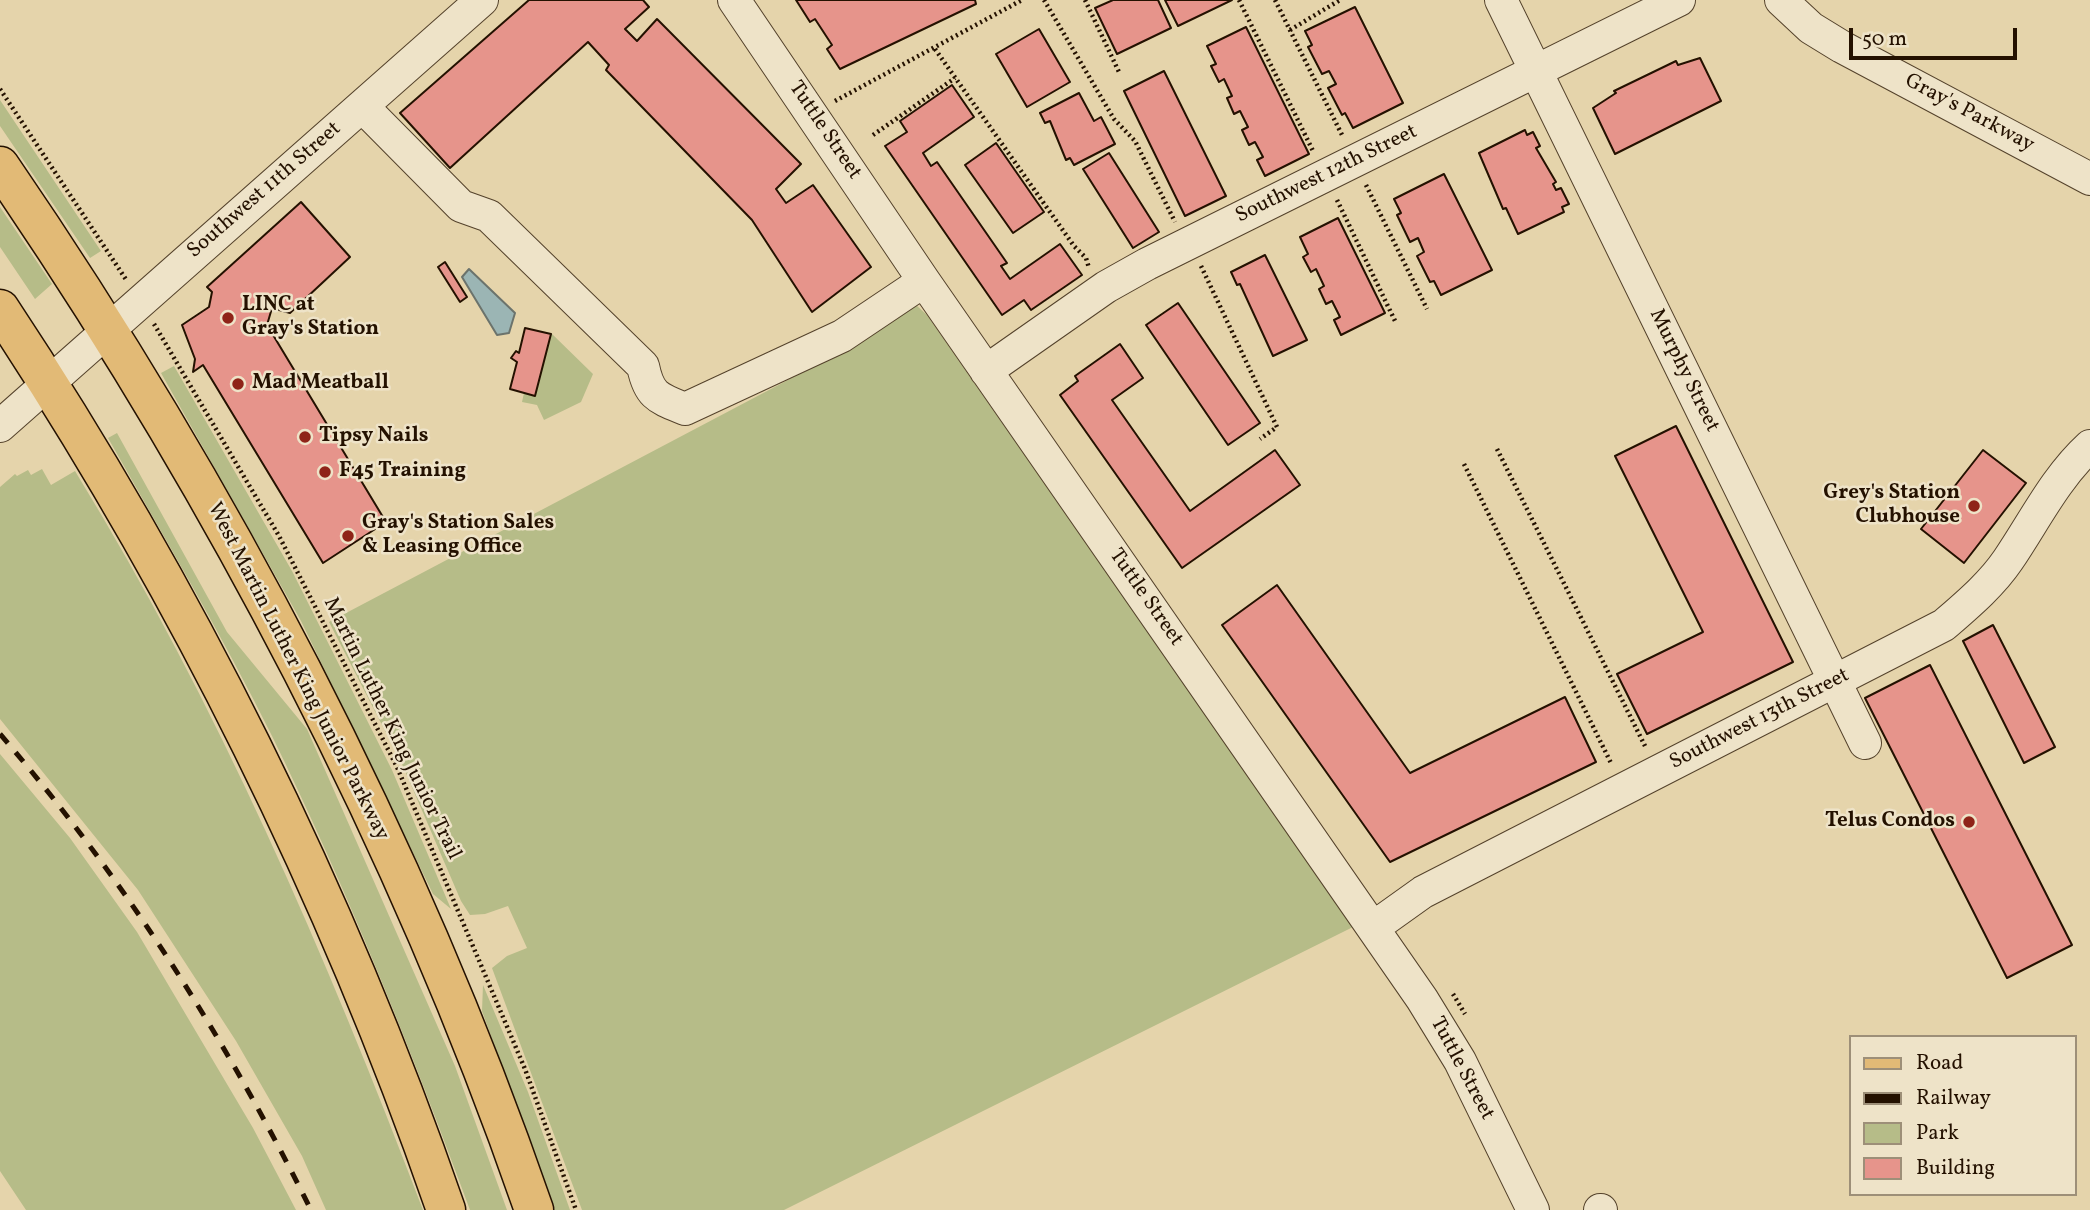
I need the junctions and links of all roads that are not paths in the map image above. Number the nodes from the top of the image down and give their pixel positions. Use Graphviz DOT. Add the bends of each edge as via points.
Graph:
graph roads {
  1 [pos="482,0"];
  2 [pos="734,0"];
  3 [pos="1501,0"];
  4 [pos="1679,0"];
  5 [pos="1781,0"];
  6 [pos="1536,72"];
  7 [pos="362,106"];
  8 [pos="0,166"];
  9 [pos="2090,180"];
  10 [pos="924,281"];
  11 [pos="0,309"];
  12 [pos="109,329"];
  13 [pos="986,371"];
  14 [pos="47,382"];
  15 [pos="0,426"];
  16 [pos="2090,446"];
  17 [pos="1835,682"];
  18 [pos="1865,743"];
  19 [pos="1374,927"];
  20 [pos="446,1210"];
  21 [pos="534,1210"];
  22 [pos="1533,1210"];
  1 -- 7 [label="street, Southwest 11th Street"];
  2 -- 10 [label="street, Tuttle Street"];
  3 -- 6 [label="street, Murphy Street"];
  4 -- 6 [label="street, Southwest 12th Street"];
  5 -- 9 [label="street, Gray's Parkway" via="1811,28 1843,47"];
  6 -- 13 [label="street, Southwest 12th Street" via="1119,279"];
  6 -- 17 [label="street, Murphy Street"];
  7 -- 10 [label="street" via="461,206 489,216 643,366 647,387 660,399 685,410 842,336"];
  7 -- 12 [label="street, Southwest 11th Street"];
  8 -- 12 [label="main road, West Martin Luther King Junior Parkway"];
  10 -- 13 [label="street, Tuttle Street"];
  11 -- 14 [label="main road"];
  12 -- 14 [label="street, Southwest 11th Street"];
  12 -- 21 [label="main road, West Martin Luther King Junior Parkway" via="263,598 384,838 498,1105"];
  13 -- 19 [label="street, Tuttle Street"];
  14 -- 15 [label="street, Southwest 11th Street"];
  14 -- 20 [label="main road" via="184,618 288,823 351,965"];
  16 -- 17 [label="street, Southwest 13th Street" via="1979,594 1944,625"];
  17 -- 18 [label="street, Murphy Street"];
  17 -- 19 [label="street, Southwest 13th Street" via="1423,892"];
  19 -- 22 [label="street, Tuttle Street" via="1460,1061"];
}
